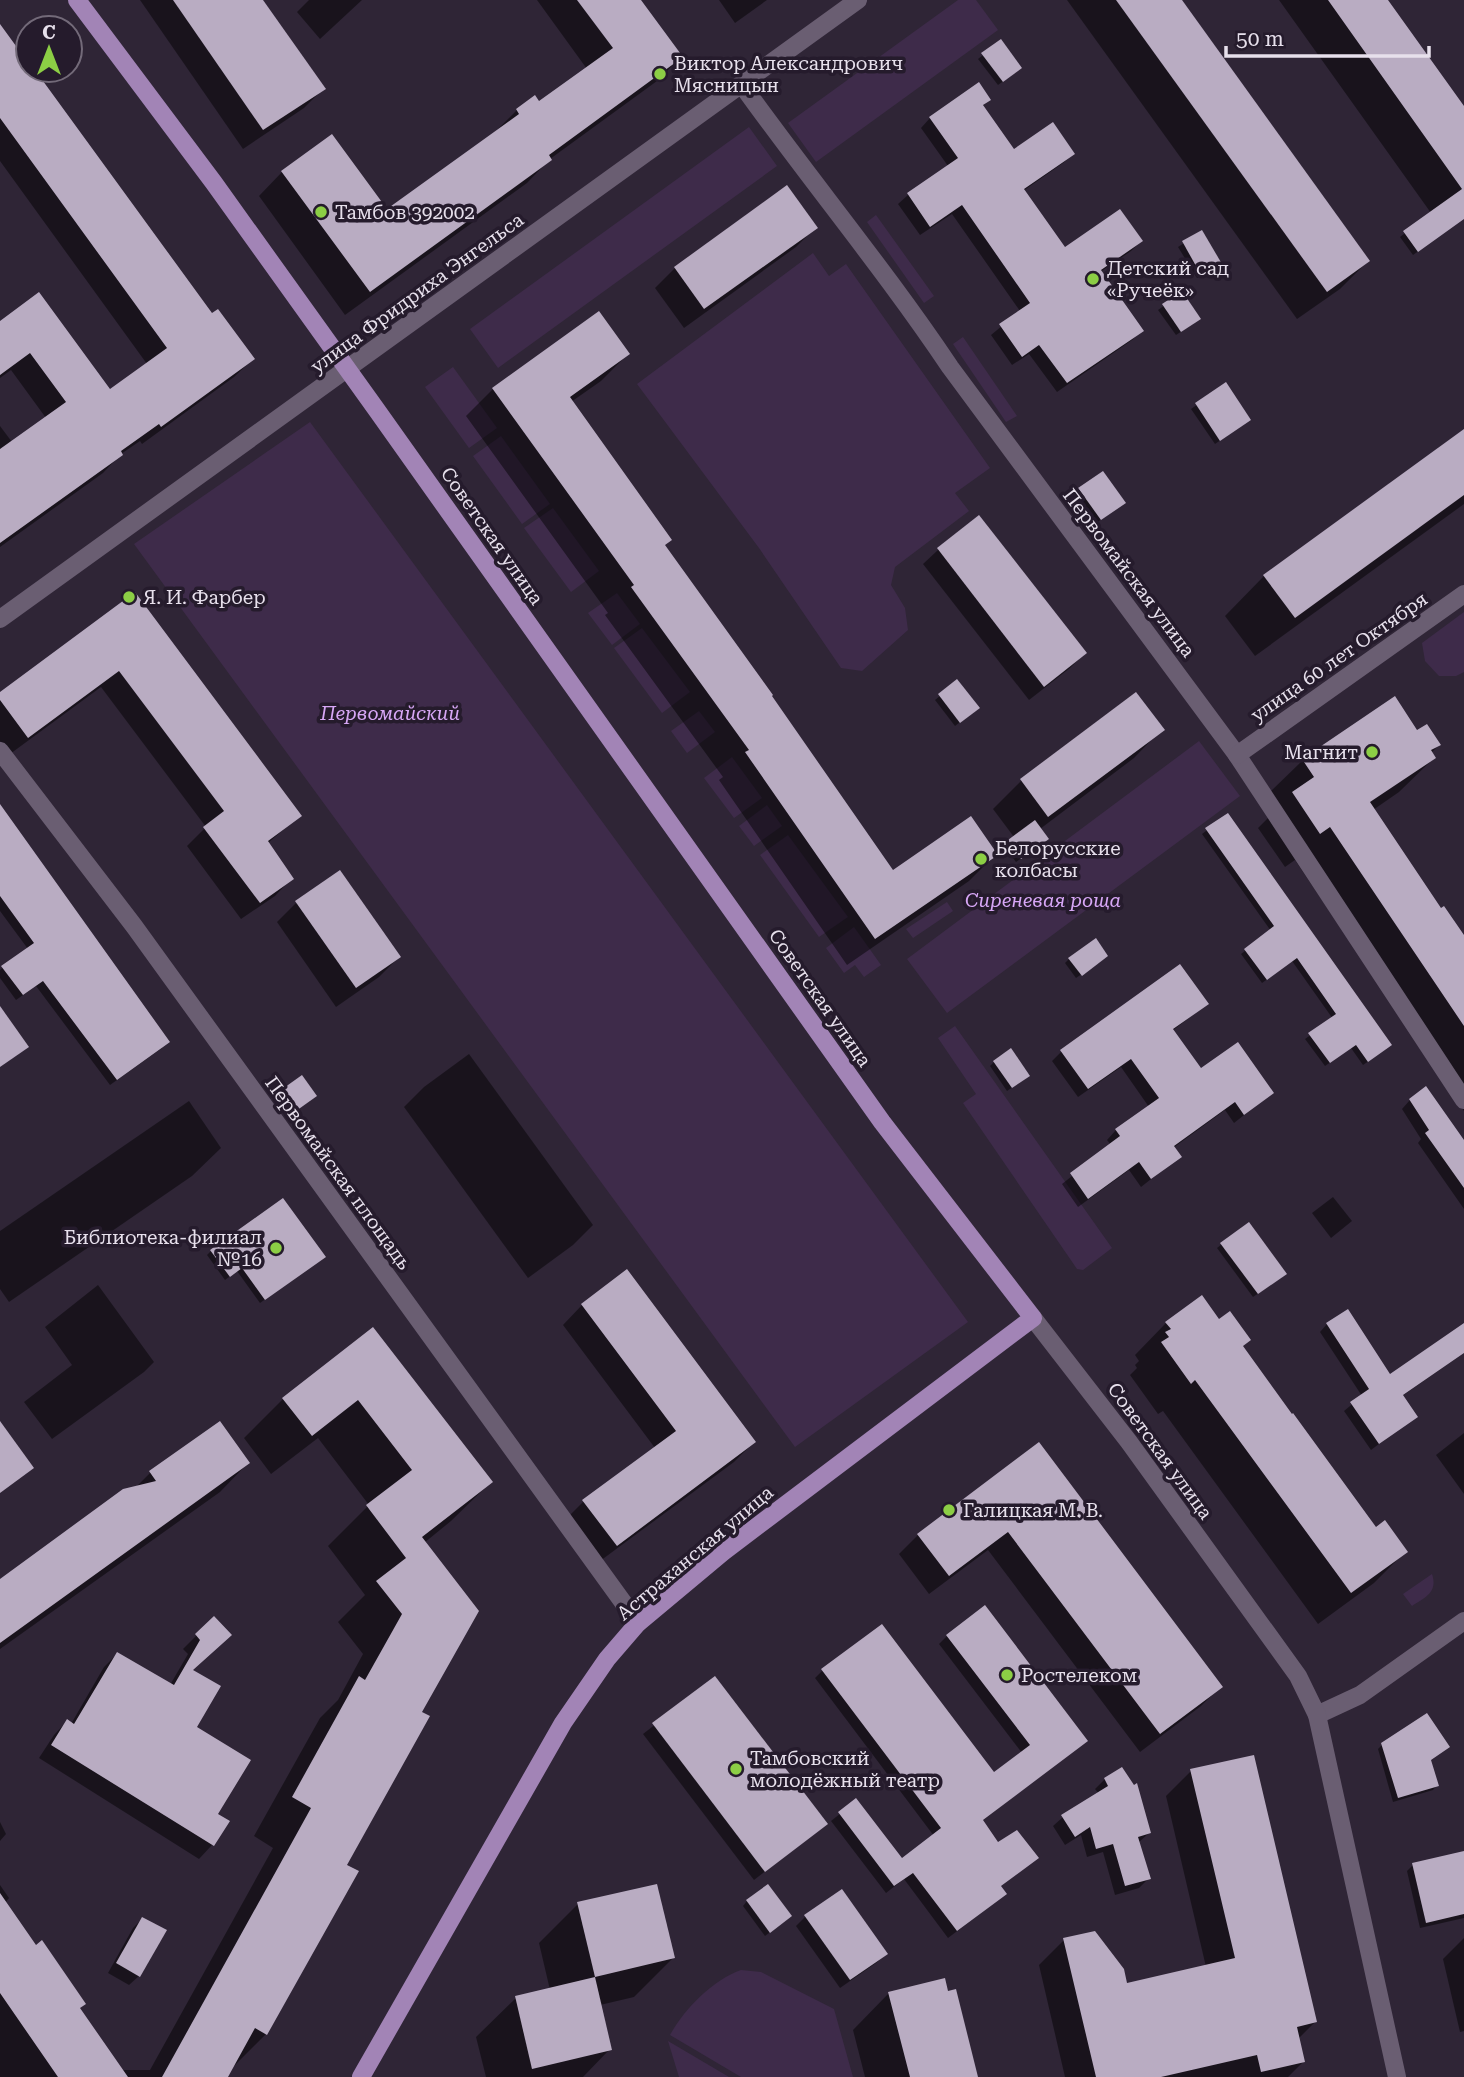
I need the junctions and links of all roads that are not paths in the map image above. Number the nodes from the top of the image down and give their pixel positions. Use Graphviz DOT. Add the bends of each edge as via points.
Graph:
graph roads {
  1 [pos="77,0"];
  2 [pos="859,0"];
  3 [pos="742,85"];
  4 [pos="347,369"];
  5 [pos="1464,594"];
  6 [pos="0,619"];
  7 [pos="0,751"];
  8 [pos="1237,755"];
  9 [pos="1464,1100"];
  10 [pos="1033,1318"];
  11 [pos="1464,1621"];
  12 [pos="638,1623"];
  13 [pos="1317,1715"];
  14 [pos="360,2077"];
  15 [pos="1398,2077"];
  1 -- 4 [label="main road, Советская улица"];
  2 -- 3 [label="street, улица Фридриха Энгельса"];
  3 -- 4 [label="street, улица Фридриха Энгельса"];
  3 -- 8 [label="street, Первомайская улица"];
  4 -- 6 [label="street, улица Фридриха Энгельса"];
  4 -- 10 [label="main road, Советская улица" via="882,1122"];
  5 -- 8 [label="street, улица 60 лет Октября"];
  7 -- 12 [label="street, Первомайская площадь" via="134,926"];
  8 -- 9 [label="street, Первомайская улица"];
  10 -- 12 [label="main road, Астраханская улица" via="723,1552"];
  10 -- 13 [label="street, Советская улица" via="1298,1676"];
  11 -- 13 [label="street" via="1360,1695"];
  12 -- 14 [label="main road, Астраханская улица" via="607,1659 564,1723"];
  13 -- 15 [label="street, Советская улица"];
}
